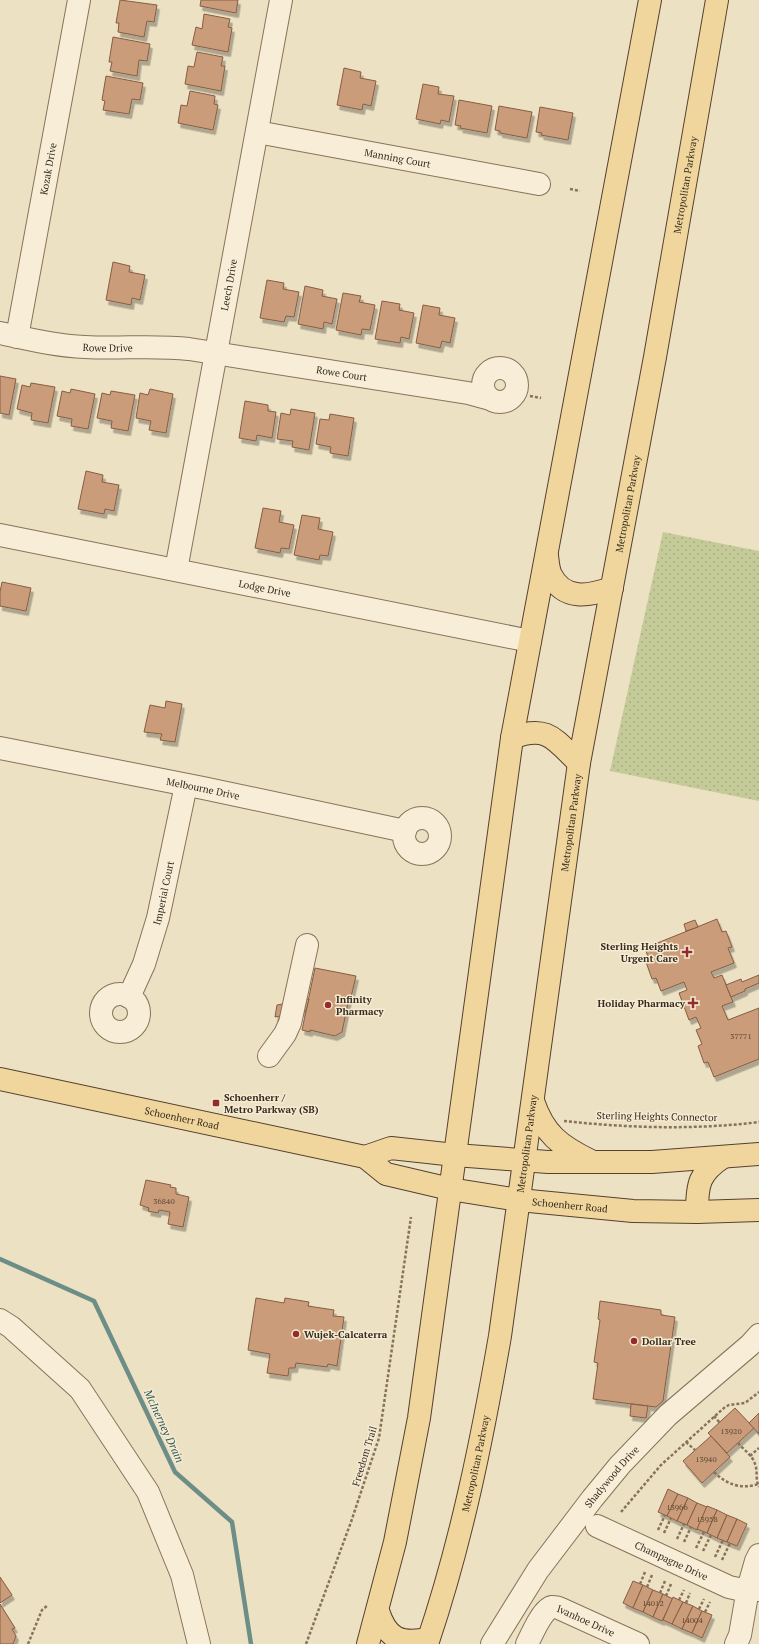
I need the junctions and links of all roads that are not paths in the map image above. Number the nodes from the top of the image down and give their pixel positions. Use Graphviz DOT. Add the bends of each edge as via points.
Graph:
graph roads {
  1 [pos="79,0"];
  2 [pos="280,0"];
  3 [pos="650,0"];
  4 [pos="717,0"];
  5 [pos="257,132"];
  6 [pos="539,184"];
  7 [pos="8,335"];
  8 [pos="215,354"];
  9 [pos="487,389"];
  10 [pos="0,535"];
  11 [pos="546,553"];
  12 [pos="176,570"];
  13 [pos="612,588"];
  14 [pos="530,640"];
  15 [pos="512,738"];
  16 [pos="0,748"];
  17 [pos="579,763"];
  18 [pos="186,785"];
  19 [pos="405,831"];
  20 [pos="308,945"];
  21 [pos="129,997"];
  22 [pos="269,1056"];
  23 [pos="0,1079"];
  24 [pos="533,1101"];
  25 [pos="759,1154"];
  26 [pos="455,1155"];
  27 [pos="365,1157"];
  28 [pos="723,1157"];
  29 [pos="524,1161"];
  30 [pos="593,1162"];
  31 [pos="450,1189"];
  32 [pos="519,1200"];
  33 [pos="759,1210"];
  34 [pos="697,1212"];
  35 [pos="0,1320"];
  36 [pos="759,1335"];
  37 [pos="597,1526"];
  38 [pos="759,1555"];
  39 [pos="754,1590"];
  40 [pos="378,1610"];
  41 [pos="427,1642"];
  42 [pos="199,1644"];
  43 [pos="368,1644"];
  44 [pos="492,1644"];
  45 [pos="527,1644"];
  46 [pos="638,1644"];
  47 [pos="736,1644"];
  1 -- 7 [label="street, Kozak Drive"];
  2 -- 5 [label="street, Leech Drive"];
  3 -- 11 [label="main road"];
  4 -- 13 [label="main road, Metropolitan Parkway"];
  5 -- 6 [label="street, Manning Court"];
  5 -- 8 [label="street, Leech Drive"];
  7 -- 8 [label="street, Rowe Drive" via="84,347 172,347"];
  8 -- 9 [label="street, Rowe Court" via="468,393"];
  8 -- 12 [label="street, Leech Drive"];
  10 -- 12 [label="street, Lodge Drive"];
  11 -- 13 [label="main road" via="550,574 556,584 564,590 584,595"];
  11 -- 14 [label="main road"];
  12 -- 14 [label="street, Lodge Drive"];
  13 -- 17 [label="main road, Metropolitan Parkway"];
  14 -- 15 [label="main road"];
  15 -- 17 [label="main road" via="533,732 548,735"];
  15 -- 26 [label="main road"];
  16 -- 18 [label="street, Melbourne Drive"];
  17 -- 24 [label="main road, Metropolitan Parkway"];
  18 -- 19 [label="street, Melbourne Drive"];
  18 -- 21 [label="street, Imperial Court" via="158,918 144,964"];
  20 -- 22 [label="street" via="290,1023"];
  23 -- 27 [label="main road, Schoenherr Road"];
  24 -- 29 [label="main road, Metropolitan Parkway"];
  24 -- 30 [label="main road" via="538,1116 552,1136 570,1151"];
  25 -- 28 [label="main road"];
  26 -- 27 [label="main road" via="391,1148"];
  26 -- 29 [label="main road"];
  26 -- 31 [label="main road"];
  27 -- 31 [label="main road, Schoenherr Road" via="386,1174"];
  28 -- 30 [label="main road" via="652,1162"];
  28 -- 34 [label="main road" via="711,1165 700,1181 697,1189"];
  29 -- 30 [label="main road"];
  29 -- 32 [label="main road, Metropolitan Parkway"];
  31 -- 32 [label="main road, Schoenherr Road"];
  31 -- 40 [label="main road" via="419,1418 395,1542"];
  32 -- 34 [label="main road, Schoenherr Road" via="633,1210"];
  32 -- 41 [label="main road, Metropolitan Parkway" via="485,1421 465,1512"];
  33 -- 34 [label="main road, Schoenherr Road"];
  35 -- 42 [label="street" via="80,1389 148,1492 182,1574"];
  36 -- 44 [label="street, Shadywood Drive" via="668,1415 620,1465 538,1570"];
  37 -- 39 [label="street, Champagne Drive" via="729,1587"];
  38 -- 39 [label="street" via="756,1561"];
  39 -- 47 [label="street"];
  40 -- 41 [label="main road" via="382,1623 396,1638"];
  40 -- 43 [label="main road"];
  45 -- 46 [label="street, Ivanhoe Drive" via="547,1609 553,1607"];
}
